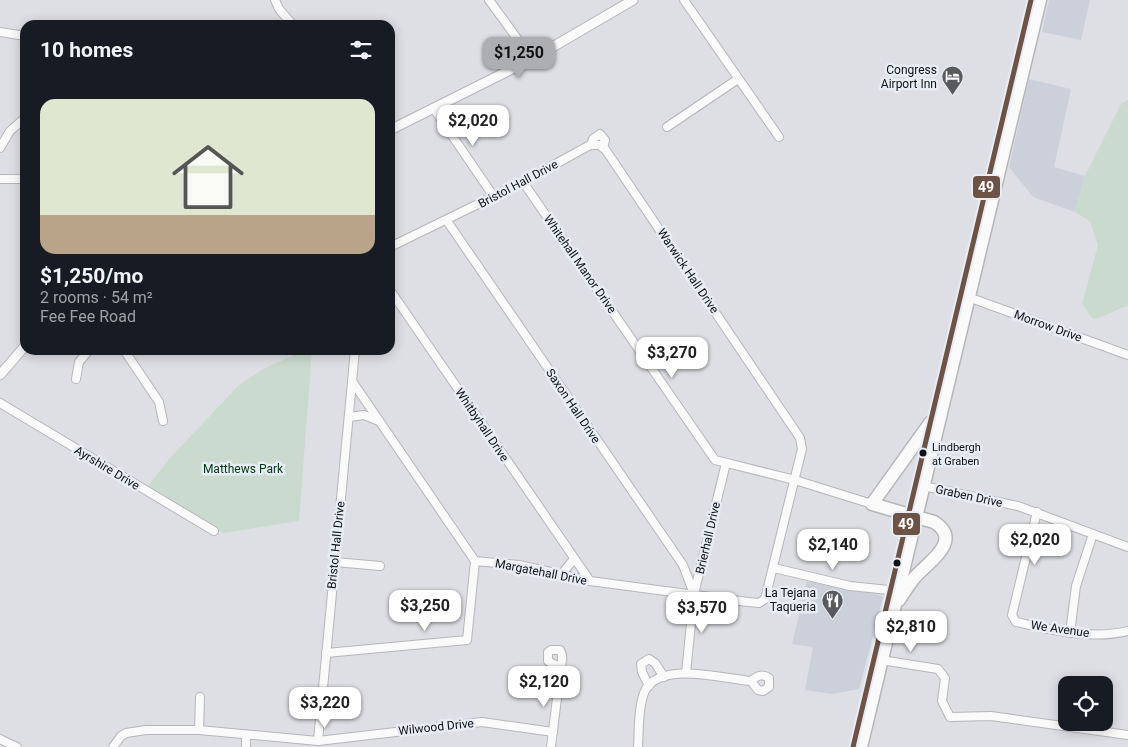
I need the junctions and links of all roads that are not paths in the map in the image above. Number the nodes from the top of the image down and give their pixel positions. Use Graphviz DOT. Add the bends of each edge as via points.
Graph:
graph roads {
  1 [pos="275,0"];
  2 [pos="489,0"];
  3 [pos="633,0"];
  4 [pos="684,0"];
  5 [pos="1032,0"];
  6 [pos="1040,0"];
  7 [pos="289,20"];
  8 [pos="0,32"];
  9 [pos="20,35"];
  10 [pos="532,59"];
  11 [pos="738,79"];
  12 [pos="434,109"];
  13 [pos="20,122"];
  14 [pos="667,127"];
  15 [pos="395,128"];
  16 [pos="779,137"];
  17 [pos="601,147"];
  18 [pos="0,148"];
  19 [pos="0,179"];
  20 [pos="20,180"];
  21 [pos="523,182"];
  22 [pos="494,197"];
  23 [pos="447,221"];
  24 [pos="395,245"];
  25 [pos="968,297"];
  26 [pos="395,300"];
  27 [pos="20,352"];
  28 [pos="84,355"];
  29 [pos="127,355"];
  30 [pos="355,355"];
  31 [pos="1128,355"];
  32 [pos="0,375"];
  33 [pos="76,379"];
  34 [pos="352,381"];
  35 [pos="0,403"];
  36 [pos="349,418"];
  37 [pos="162,422"];
  38 [pos="380,422"];
  39 [pos="930,423"];
  40 [pos="726,463"];
  41 [pos="795,480"];
  42 [pos="923,486"];
  43 [pos="872,504"];
  44 [pos="1037,512"];
  45 [pos="912,516"];
  46 [pos="214,531"];
  47 [pos="1093,534"];
  48 [pos="1128,547"];
  49 [pos="574,559"];
  50 [pos="475,561"];
  51 [pos="335,562"];
  52 [pos="380,566"];
  53 [pos="774,568"];
  54 [pos="560,576"];
  55 [pos="590,581"];
  56 [pos="889,590"];
  57 [pos="694,594"];
  58 [pos="763,602"];
  59 [pos="893,611"];
  60 [pos="1128,631"];
  61 [pos="1070,633"];
  62 [pos="326,653"];
  63 [pos="881,660"];
  64 [pos="559,667"];
  65 [pos="686,672"];
  66 [pos="664,677"];
  67 [pos="750,681"];
  68 [pos="649,686"];
  69 [pos="200,697"];
  70 [pos="199,730"];
  71 [pos="553,732"];
  72 [pos="1128,735"];
  73 [pos="246,736"];
  74 [pos="0,739"];
  75 [pos="318,741"];
  76 [pos="17,747"];
  77 [pos="113,747"];
  78 [pos="246,747"];
  79 [pos="551,747"];
  80 [pos="638,747"];
  81 [pos="853,747"];
  82 [pos="861,747"];
  1 -- 7 [label="street"];
  2 -- 10 [label="street"];
  3 -- 10 [label="street"];
  4 -- 11 [label="street"];
  5 -- 39 [label="highway"];
  6 -- 25 [label="highway"];
  8 -- 9 [label="street"];
  10 -- 12 [label="street"];
  11 -- 14 [label="street"];
  11 -- 16 [label="street"];
  12 -- 15 [label="street"];
  12 -- 22 [label="street"];
  13 -- 18 [label="street" via="10,131"];
  17 -- 21 [label="street, Bristol Hall Drive" via="604,140 600,134 591,145"];
  17 -- 41 [label="street, Warwick Hall Drive" via="800,438 802,449"];
  19 -- 20 [label="street"];
  21 -- 22 [label="street, Bristol Hall Drive"];
  21 -- 40 [label="street, Whitehall Manor Drive" via="711,455 715,460"];
  22 -- 23 [label="street, Bristol Hall Drive"];
  23 -- 24 [label="street, Bristol Hall Drive"];
  23 -- 57 [label="street, Saxon Hall Drive" via="669,545 688,574"];
  25 -- 31 [label="street, Morrow Drive"];
  25 -- 42 [label="highway"];
  26 -- 49 [label="street, Whitbyhall Drive"];
  27 -- 32 [label="street"];
  28 -- 33 [label="street" via="79,362"];
  29 -- 37 [label="street" via="159,402"];
  30 -- 34 [label="street, Bristol Hall Drive"];
  34 -- 36 [label="street, Bristol Hall Drive"];
  34 -- 38 [label="street"];
  35 -- 46 [label="street, Ayrshire Drive"];
  36 -- 38 [label="street" via="364,415"];
  36 -- 51 [label="street, Bristol Hall Drive"];
  38 -- 50 [label="street"];
  39 -- 43 [label="highway"];
  39 -- 45 [label="highway"];
  40 -- 41 [label="street, Whitehall Manor Drive"];
  40 -- 57 [label="street, Brierhall Drive"];
  41 -- 43 [label="street, Whitehall Manor Drive"];
  41 -- 53 [label="street, Warwick Hall Drive"];
  42 -- 44 [label="street, Graben Drive"];
  42 -- 45 [label="highway"];
  43 -- 45 [label="highway"];
  44 -- 47 [label="street, Graben Drive"];
  44 -- 61 [label="street, We Avenue" via="1013,619"];
  45 -- 56 [label="highway"];
  45 -- 59 [label="highway"];
  45 -- 59 [label="highway" via="939,525 945,538 944,547 910,583"];
  47 -- 48 [label="street, Graben Drive"];
  47 -- 61 [label="street" via="1076,586"];
  49 -- 54 [label="street"];
  49 -- 55 [label="street, Whitbyhall Drive"];
  50 -- 54 [label="street, Margatehall Drive" via="518,565"];
  50 -- 62 [label="street" via="467,640"];
  51 -- 52 [label="street"];
  51 -- 62 [label="street, Bristol Hall Drive"];
  53 -- 56 [label="street" via="850,586"];
  53 -- 58 [label="street, Warwick Hall Drive"];
  54 -- 55 [label="street, Margatehall Drive"];
  55 -- 57 [label="street, Margatehall Drive"];
  56 -- 81 [label="highway"];
  57 -- 58 [label="street, Margatehall Drive"];
  57 -- 65 [label="street, Brierhall Drive"];
  59 -- 63 [label="highway"];
  60 -- 61 [label="street, We Avenue" via="1112,635"];
  62 -- 75 [label="street, Bristol Hall Drive"];
  63 -- 72 [label="street" via="938,669 945,678 942,701 950,717 991,716"];
  63 -- 82 [label="highway"];
  64 -- 71 [label="street"];
  65 -- 66 [label="street"];
  65 -- 67 [label="street"];
  66 -- 68 [label="street"];
  66 -- 68 [label="street" via="655,662 644,661 642,672"];
  68 -- 80 [label="street" via="643,695"];
  69 -- 70 [label="street"];
  70 -- 73 [label="street, Wilwood Drive"];
  70 -- 77 [label="street, Wilwood Drive" via="131,730 121,736"];
  71 -- 75 [label="street, Wilwood Drive" via="482,722"];
  71 -- 79 [label="street"];
  73 -- 75 [label="street, Wilwood Drive"];
  73 -- 78 [label="street"];
  74 -- 76 [label="street"];
}
